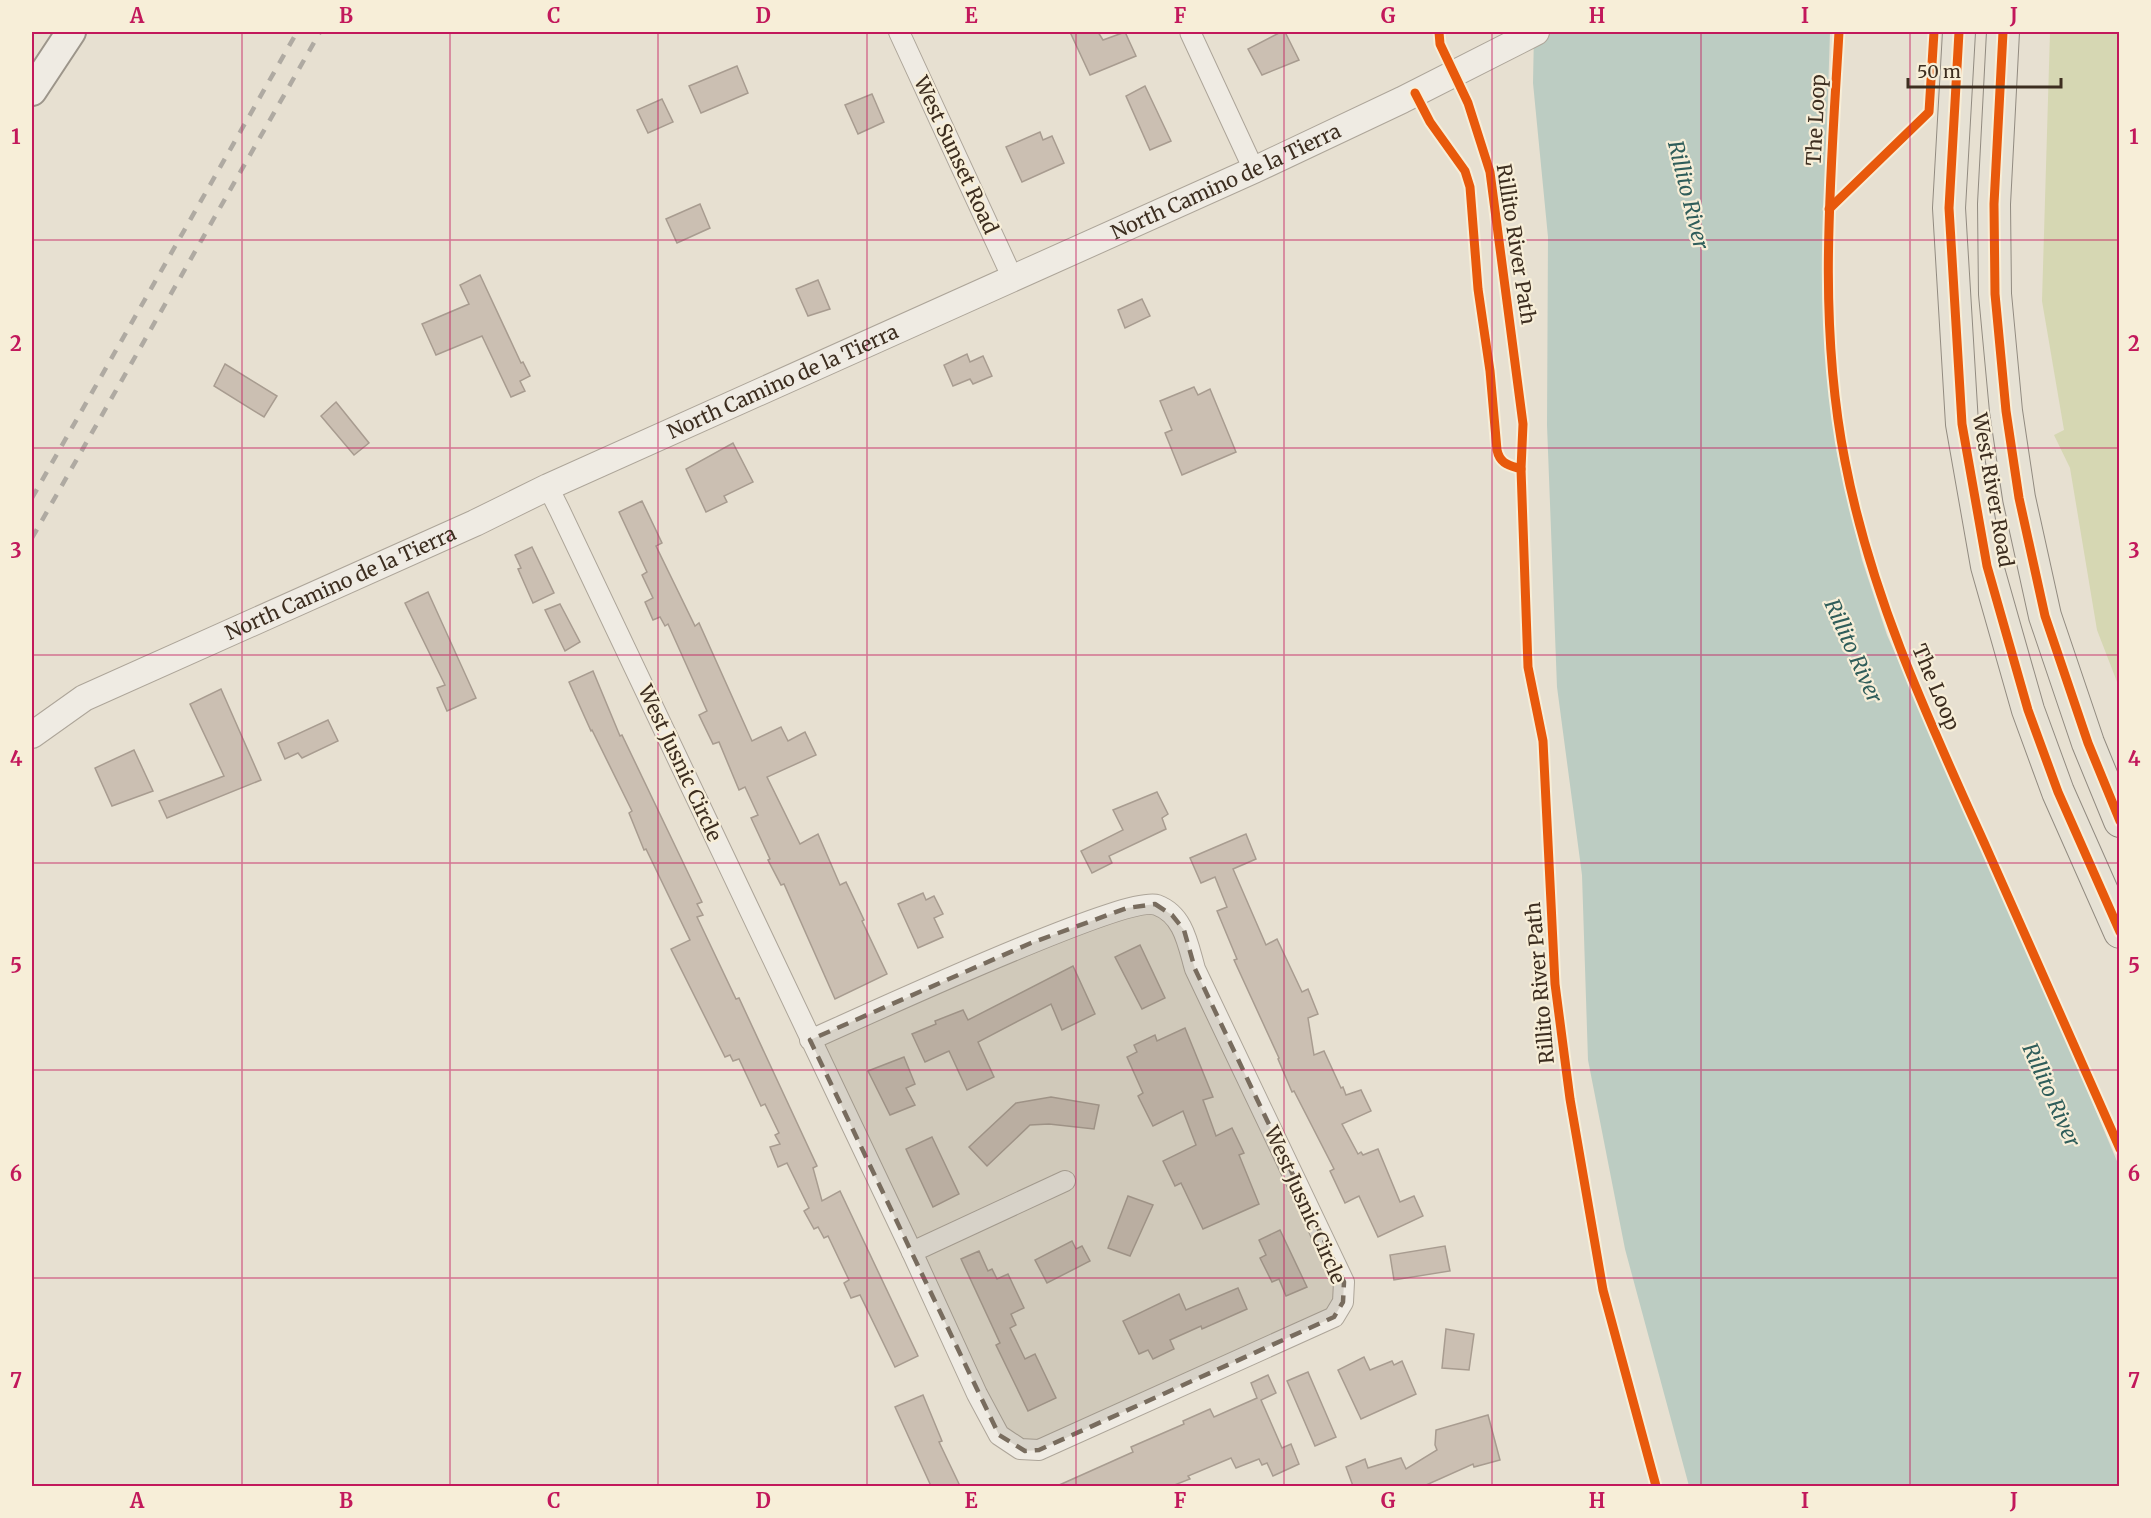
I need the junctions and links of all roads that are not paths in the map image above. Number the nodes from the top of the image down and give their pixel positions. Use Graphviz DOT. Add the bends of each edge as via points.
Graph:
graph roads {
  1 [pos="71,32"];
  2 [pos="899,32"];
  3 [pos="1190,32"];
  4 [pos="1536,32"];
  5 [pos="1959,32"];
  6 [pos="2003,32"];
  7 [pos="35,84"];
  8 [pos="1254,170"];
  9 [pos="1013,279"];
  10 [pos="548,487"];
  11 [pos="2032,557"];
  12 [pos="1987,567"];
  13 [pos="32,735"];
  14 [pos="2120,821"];
  15 [pos="2120,932"];
  16 [pos="810,1040"];
  17 [pos="1065,1181"];
  18 [pos="912,1252"];
  1 -- 7 [label="main road"];
  2 -- 9 [label="street, West Sunset Road"];
  3 -- 8 [label="street"];
  4 -- 8 [label="street, North Camino de la Tierra"];
  5 -- 12 [label="main road, West River Road" via="1949,208 1962,424"];
  6 -- 11 [label="main road, West River Road" via="1994,204 1995,294 2006,411"];
  8 -- 9 [label="street, North Camino de la Tierra"];
  9 -- 10 [label="street, North Camino de la Tierra"];
  10 -- 13 [label="street, North Camino de la Tierra" via="84,698"];
  10 -- 16 [label="street, West Jusnic Circle"];
  11 -- 12 [label="main road"];
  11 -- 14 [label="main road, West River Road" via="2045,616"];
  12 -- 15 [label="main road, West River Road" via="2028,710 2058,792"];
  16 -- 18 [label="street, West Jusnic Circle"];
  16 -- 18 [label="street, West Jusnic Circle" via="1031,943 1127,908 1167,901 1184,930 1195,969 1352,1304 1334,1317 1039,1450 1011,1454 977,1395"];
  17 -- 18 [label="street"];
}
